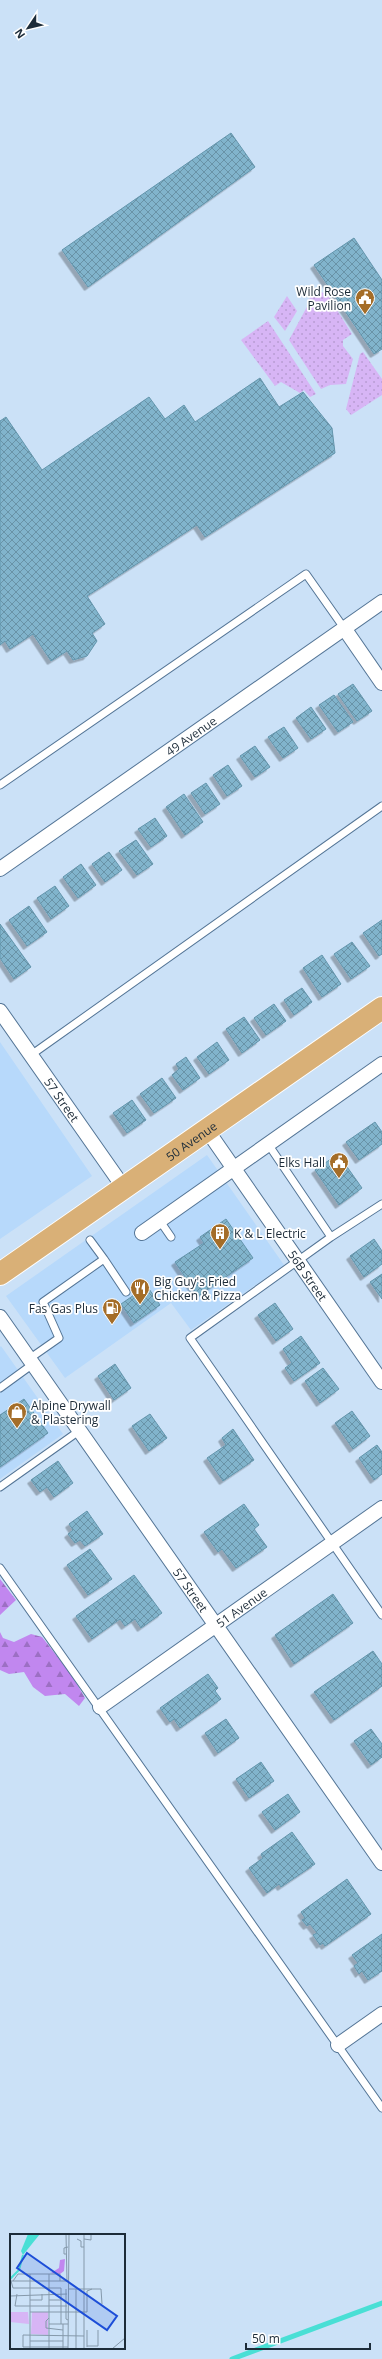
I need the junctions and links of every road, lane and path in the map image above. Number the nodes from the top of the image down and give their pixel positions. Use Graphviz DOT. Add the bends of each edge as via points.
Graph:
graph roads {
  1 [pos="382,602"];
  2 [pos="344,628"];
  3 [pos="382,683"];
  4 [pos="0,785"];
  5 [pos="382,806"];
  6 [pos="0,869"];
  7 [pos="382,1008"];
  8 [pos="0,1011"];
  9 [pos="31,1055"];
  10 [pos="382,1064"];
  11 [pos="207,1130"];
  12 [pos="268,1144"];
  13 [pos="233,1168"];
  14 [pos="124,1188"];
  15 [pos="382,1204"];
  16 [pos="160,1221"];
  17 [pos="142,1233"];
  18 [pos="171,1237"];
  19 [pos="330,1237"];
  20 [pos="90,1240"];
  21 [pos="104,1259"];
  22 [pos="298,1261"];
  23 [pos="0,1274"];
  24 [pos="126,1292"];
  25 [pos="1,1320"];
  26 [pos="31,1361"];
  27 [pos="382,1382"];
  28 [pos="0,1388"];
  29 [pos="79,1431"];
  30 [pos="0,1487"];
  31 [pos="382,1508"];
  32 [pos="332,1544"];
  33 [pos="0,1568"];
  34 [pos="382,1615"];
  35 [pos="216,1625"];
  36 [pos="100,1707"];
  37 [pos="382,1863"];
  38 [pos="382,2014"];
  39 [pos="338,2045"];
  40 [pos="382,2108"];
  1 -- 2 [label="street, 49 Avenue"];
  2 -- 3 [label="street"];
  2 -- 4 [label="lane" via="306,574"];
  2 -- 6 [label="street, 49 Avenue"];
  5 -- 9 [label="lane"];
  7 -- 11 [label="main road, 50 Avenue"];
  8 -- 9 [label="street, 57 Street"];
  9 -- 14 [label="street, 57 Street"];
  10 -- 12 [label="street"];
  11 -- 13 [label="street, 56B Street"];
  11 -- 14 [label="main road, 50 Avenue"];
  12 -- 13 [label="street"];
  12 -- 19 [label="lane"];
  13 -- 16 [label="street"];
  13 -- 22 [label="street, 56B Street"];
  14 -- 23 [label="main road, 50 Avenue"];
  15 -- 19 [label="lane"];
  16 -- 17 [label="street"];
  16 -- 18 [label="lane"];
  19 -- 22 [label="lane"];
  20 -- 21 [label="lane"];
  21 -- 24 [label="lane"];
  21 -- 26 [label="lane" via="43,1302 59,1338"];
  22 -- 27 [label="street, 56B Street"];
  22 -- 32 [label="lane" via="190,1338"];
  25 -- 26 [label="street, 57 Street"];
  26 -- 28 [label="lane"];
  26 -- 29 [label="street, 57 Street"];
  29 -- 30 [label="lane"];
  29 -- 35 [label="street, 57 Street"];
  31 -- 32 [label="street, 51 Avenue"];
  32 -- 34 [label="lane"];
  32 -- 35 [label="street, 51 Avenue"];
  33 -- 36 [label="lane"];
  35 -- 36 [label="street, 51 Avenue"];
  35 -- 37 [label="street, 57 Street"];
  36 -- 39 [label="lane"];
  38 -- 39 [label="street"];
  39 -- 40 [label="lane"];
}
